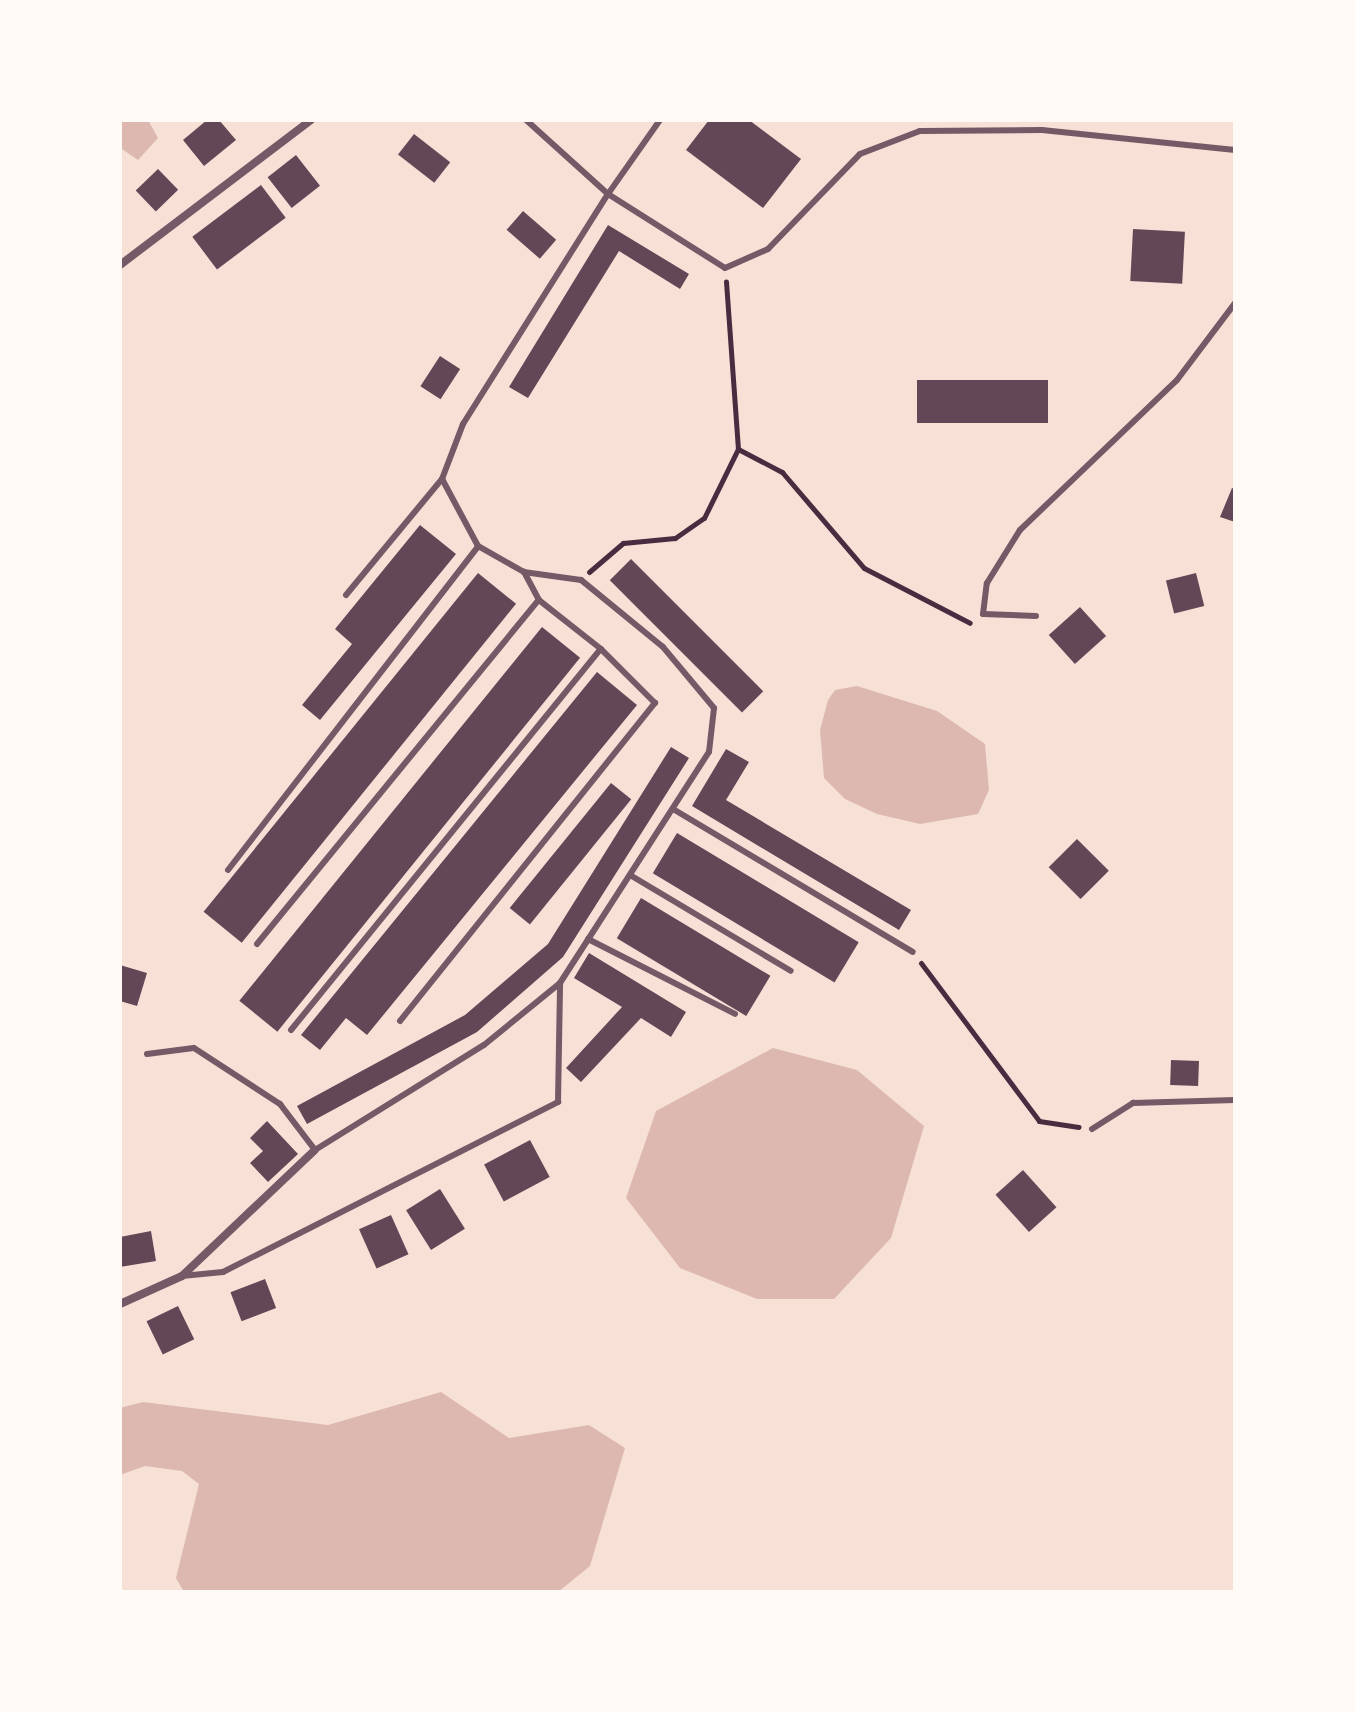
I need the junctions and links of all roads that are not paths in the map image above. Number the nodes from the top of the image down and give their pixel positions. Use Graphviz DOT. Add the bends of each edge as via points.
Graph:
graph roads {
  1 [pos="311,120"];
  2 [pos="526,120"];
  3 [pos="660,120"];
  4 [pos="1235,150"];
  5 [pos="608,194"];
  6 [pos="120,265"];
  7 [pos="1235,303"];
  8 [pos="442,479"];
  9 [pos="478,546"];
  10 [pos="524,572"];
  11 [pos="346,595"];
  12 [pos="539,600"];
  13 [pos="1036,616"];
  14 [pos="601,649"];
  15 [pos="673,809"];
  16 [pos="228,870"];
  17 [pos="630,875"];
  18 [pos="588,939"];
  19 [pos="257,944"];
  20 [pos="913,952"];
  21 [pos="791,971"];
  22 [pos="560,983"];
  23 [pos="735,1014"];
  24 [pos="400,1021"];
  25 [pos="291,1030"];
  26 [pos="147,1054"];
  27 [pos="1235,1100"];
  28 [pos="1092,1129"];
  29 [pos="315,1150"];
  30 [pos="182,1276"];
  31 [pos="120,1304"];
  1 -- 6 [label="street"];
  2 -- 5 [label="lane"];
  3 -- 5 [label="lane"];
  4 -- 5 [label="lane" via="1042,130 920,131 860,154 768,249 725,268"];
  5 -- 8 [label="lane" via="463,424"];
  7 -- 13 [label="lane" via="1177,380 1020,530 1003,556 987,583 983,614"];
  8 -- 9 [label="lane"];
  8 -- 11 [label="lane"];
  9 -- 10 [label="lane"];
  9 -- 16 [label="lane"];
  10 -- 12 [label="lane"];
  10 -- 15 [label="lane" via="581,580 663,647 714,708 709,752"];
  12 -- 14 [label="lane"];
  12 -- 19 [label="lane"];
  14 -- 24 [label="lane" via="655,703"];
  14 -- 25 [label="lane"];
  15 -- 17 [label="lane"];
  15 -- 20 [label="lane"];
  17 -- 18 [label="lane"];
  17 -- 21 [label="lane"];
  18 -- 22 [label="lane"];
  18 -- 23 [label="lane"];
  22 -- 29 [label="lane" via="484,1045"];
  22 -- 30 [label="lane" via="558,1102 223,1272"];
  26 -- 29 [label="lane" via="194,1048 280,1104"];
  27 -- 28 [label="lane" via="1133,1103"];
  29 -- 30 [label="street"];
  30 -- 31 [label="street"];
}
